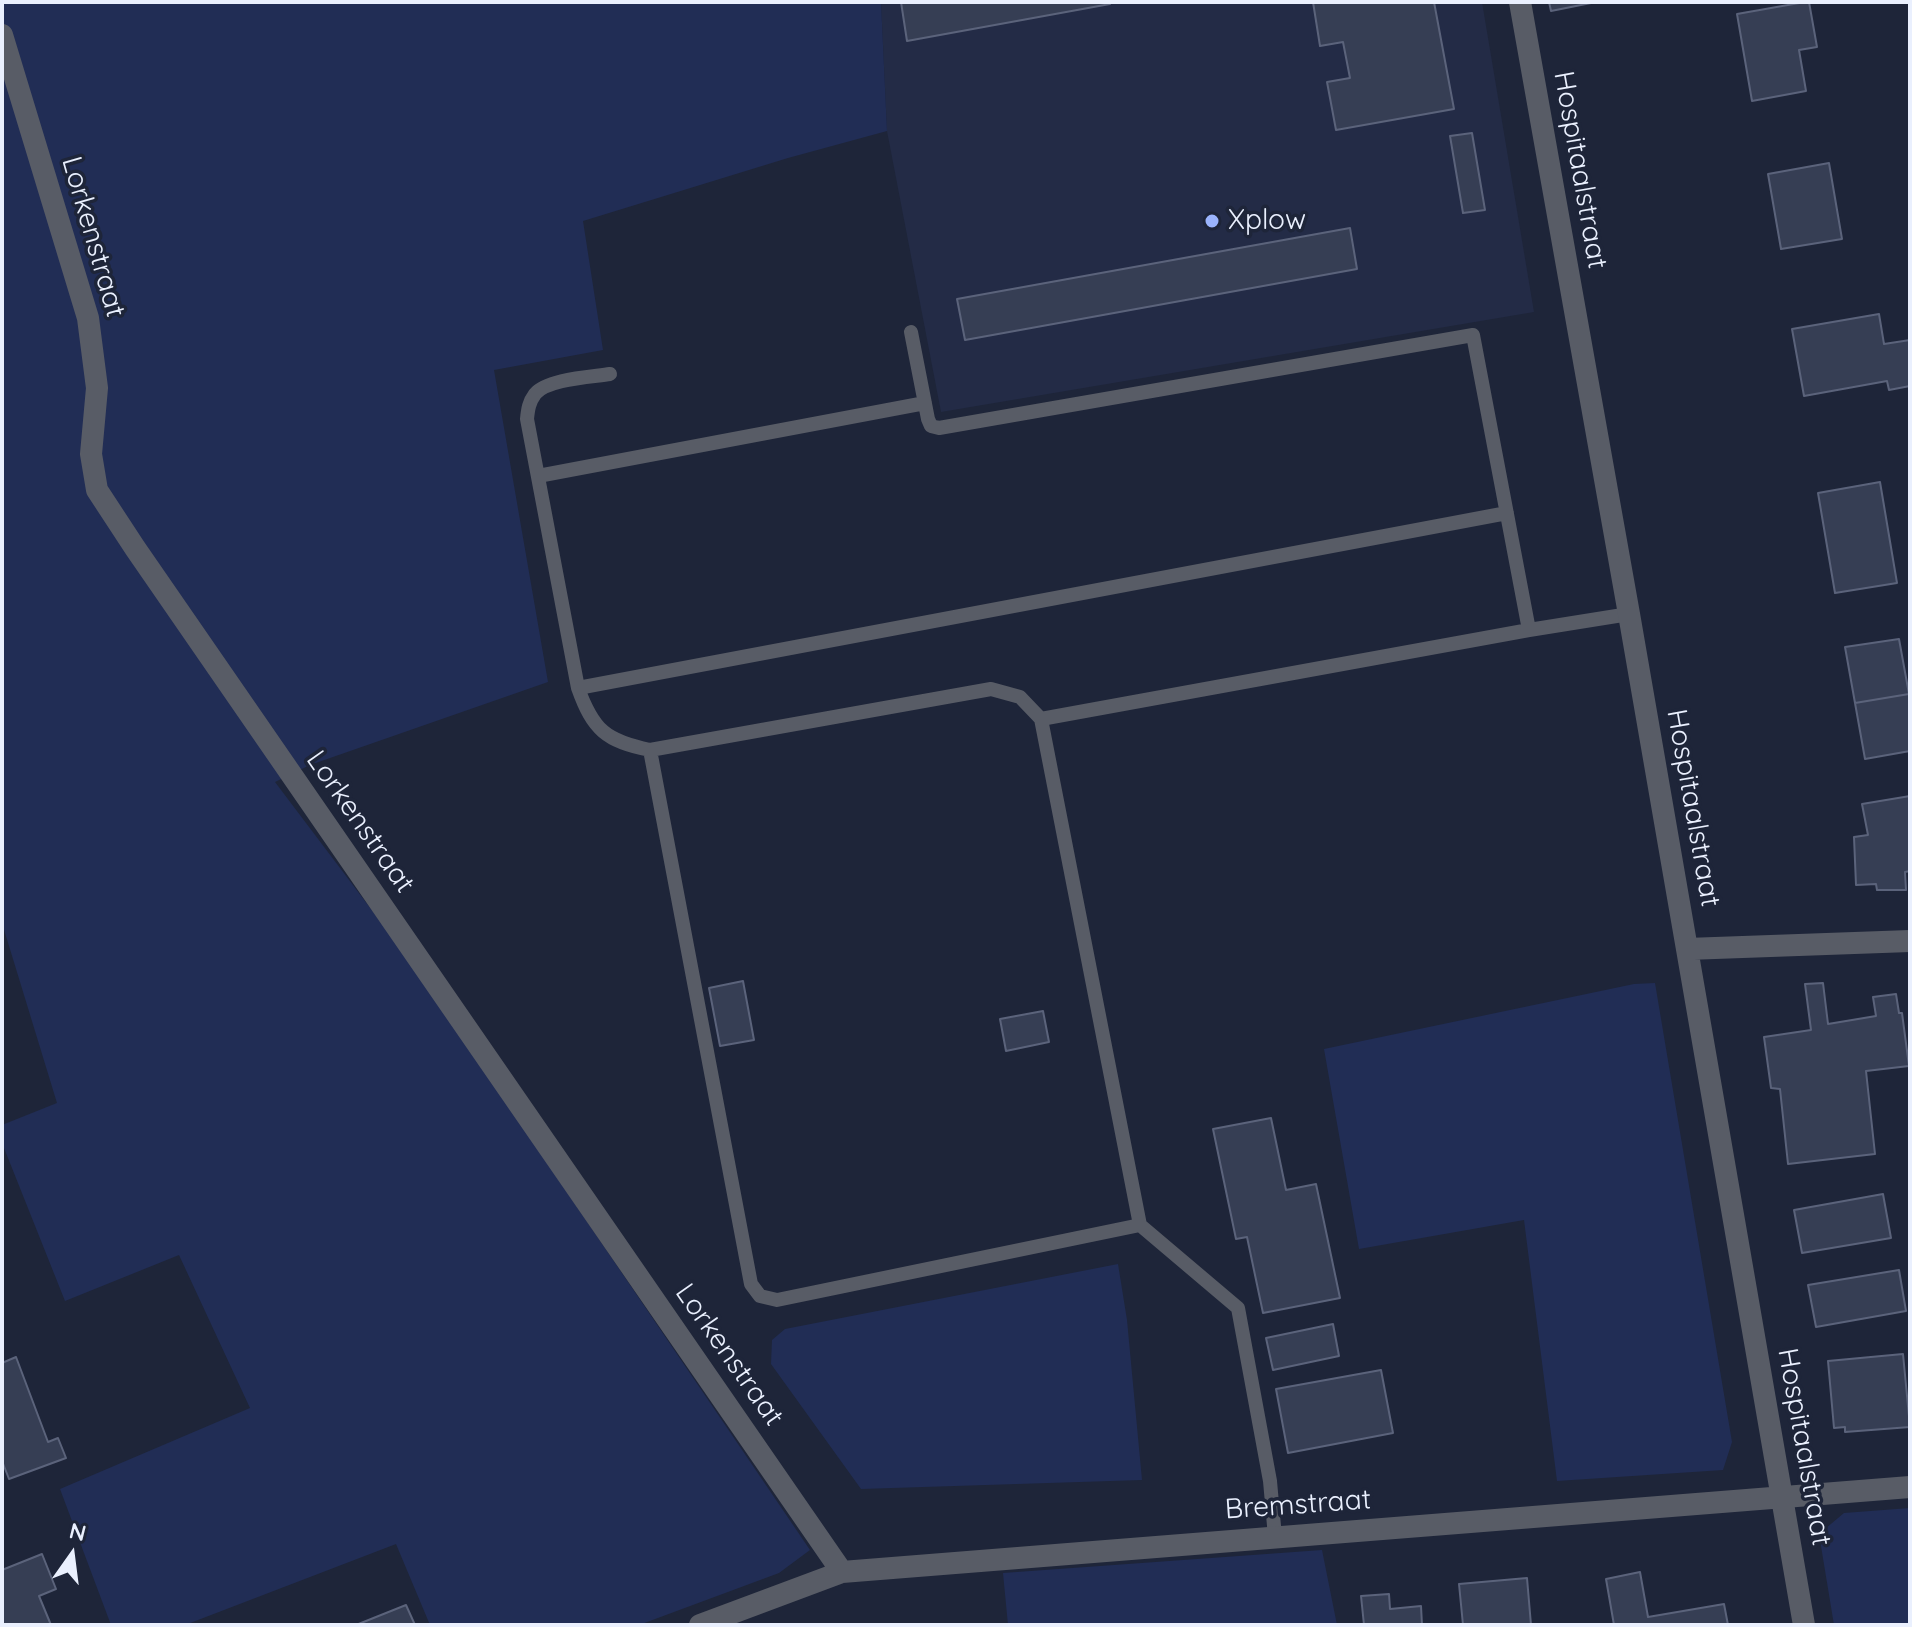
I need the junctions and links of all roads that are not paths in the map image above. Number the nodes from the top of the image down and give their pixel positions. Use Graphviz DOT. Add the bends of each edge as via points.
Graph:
graph roads {
  1 [pos="1520,2"];
  2 [pos="2,35"];
  3 [pos="911,332"];
  4 [pos="610,374"];
  5 [pos="925,403"];
  6 [pos="538,476"];
  7 [pos="1507,513"];
  8 [pos="1629,614"];
  9 [pos="1529,630"];
  10 [pos="578,688"];
  11 [pos="1041,719"];
  12 [pos="650,750"];
  13 [pos="1910,941"];
  14 [pos="1687,949"];
  15 [pos="1140,1225"];
  16 [pos="1910,1487"];
  17 [pos="1782,1497"];
  18 [pos="1275,1537"];
  19 [pos="842,1572"];
  20 [pos="700,1625"];
  21 [pos="1804,1625"];
  1 -- 8 [label="street, Hospitaalstraat"];
  2 -- 19 [label="street, Lorkenstraat" via="88,318 97,388 91,454 97,490"];
  3 -- 5 [label="lane"];
  4 -- 6 [label="lane" via="551,384 537,392 527,419"];
  5 -- 6 [label="lane"];
  5 -- 7 [label="lane" via="931,426 939,428 1473,335"];
  6 -- 10 [label="lane"];
  7 -- 9 [label="lane"];
  7 -- 10 [label="lane"];
  8 -- 9 [label="lane"];
  8 -- 14 [label="street, Hospitaalstraat"];
  9 -- 11 [label="lane"];
  10 -- 12 [label="lane" via="604,733"];
  11 -- 12 [label="lane" via="1020,697 991,689"];
  11 -- 15 [label="lane"];
  12 -- 15 [label="lane" via="751,1284 760,1296 777,1300"];
  13 -- 14 [label="street"];
  14 -- 17 [label="street, Hospitaalstraat"];
  15 -- 18 [label="lane" via="1238,1308"];
  16 -- 17 [label="street, Bremstraat"];
  17 -- 18 [label="street, Bremstraat"];
  17 -- 21 [label="street, Hospitaalstraat"];
  18 -- 19 [label="street, Bremstraat"];
  19 -- 20 [label="street, Bremstraat"];
}
